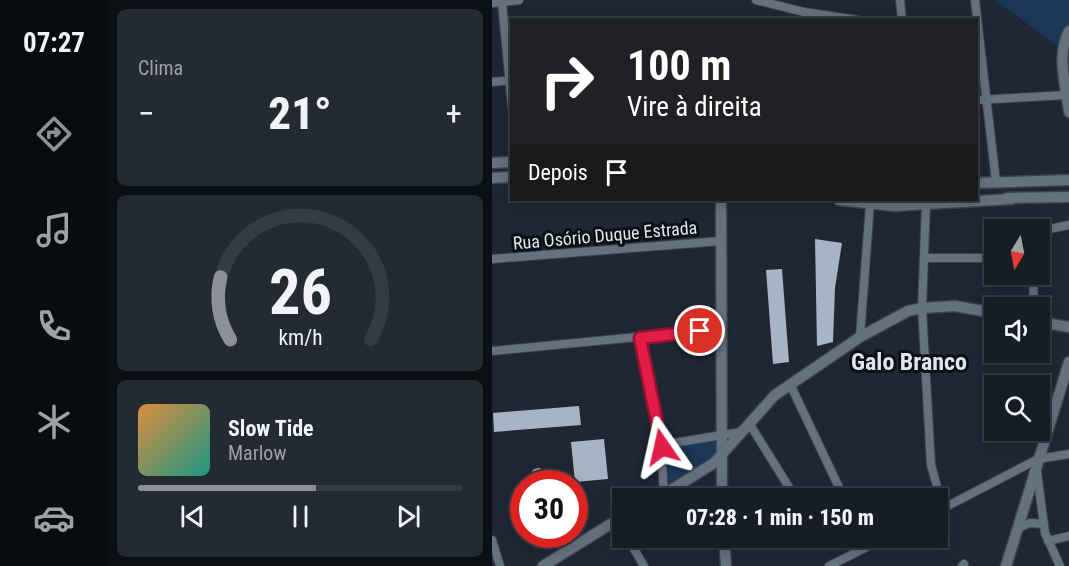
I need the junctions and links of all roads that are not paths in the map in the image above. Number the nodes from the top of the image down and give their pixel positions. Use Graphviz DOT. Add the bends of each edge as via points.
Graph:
graph roads {
  1 [pos="519,0"];
  2 [pos="756,0"];
  3 [pos="900,0"];
  4 [pos="975,0"];
  5 [pos="502,2"];
  6 [pos="492,3"];
  7 [pos="779,3"];
  8 [pos="848,18"];
  9 [pos="902,18"];
  10 [pos="977,18"];
  11 [pos="978,25"];
  12 [pos="1069,31"];
  13 [pos="1067,76"];
  14 [pos="510,80"];
  15 [pos="492,82"];
  16 [pos="1067,95"];
  17 [pos="978,100"];
  18 [pos="987,100"];
  19 [pos="1069,112"];
  20 [pos="510,162"];
  21 [pos="492,163"];
  22 [pos="510,177"];
  23 [pos="492,178"];
  24 [pos="1069,180"];
  25 [pos="996,182"];
  26 [pos="978,183"];
  27 [pos="978,195"];
  28 [pos="1069,197"];
  29 [pos="1012,199"];
  30 [pos="721,201"];
  31 [pos="847,201"];
  32 [pos="978,201"];
  33 [pos="978,201"];
  34 [pos="870,204"];
  35 [pos="926,204"];
  36 [pos="1069,225"];
  37 [pos="1050,229"];
  38 [pos="721,241"];
  39 [pos="925,258"];
  40 [pos="984,258"];
  41 [pos="492,259"];
  42 [pos="922,308"];
  43 [pos="984,311"];
  44 [pos="1050,324"];
  45 [pos="1069,327"];
  46 [pos="720,329"];
  47 [pos="860,337"];
  48 [pos="640,338"];
  49 [pos="492,351"];
  50 [pos="1069,362"];
  51 [pos="790,384"];
  52 [pos="749,423"];
  53 [pos="741,432"];
  54 [pos="721,434"];
  55 [pos="661,445"];
  56 [pos="1069,454"];
  57 [pos="721,455"];
  58 [pos="1037,463"];
  59 [pos="661,488"];
  60 [pos="675,488"];
  61 [pos="722,488"];
  62 [pos="789,488"];
  63 [pos="839,488"];
  64 [pos="936,488"];
  65 [pos="948,505"];
  66 [pos="1044,524"];
  67 [pos="612,527"];
  68 [pos="1016,529"];
  69 [pos="1069,536"];
  70 [pos="492,540"];
  71 [pos="1048,541"];
  72 [pos="633,548"];
  73 [pos="725,548"];
  74 [pos="865,548"];
  75 [pos="500,566"];
  76 [pos="543,566"];
  77 [pos="644,566"];
  78 [pos="726,566"];
  79 [pos="829,566"];
  80 [pos="1006,566"];
  81 [pos="1060,566"];
  1 -- 5 [label="street"];
  2 -- 7 [label="street"];
  3 -- 9 [label="street"];
  4 -- 10 [label="street"];
  5 -- 6 [label="street"];
  5 -- 14 [label="street"];
  7 -- 8 [label="street"];
  11 -- 18 [label="street"];
  12 -- 13 [label="street" via="1063,47"];
  13 -- 16 [label="street"];
  14 -- 15 [label="street"];
  16 -- 18 [label="street"];
  16 -- 19 [label="street"];
  17 -- 18 [label="street"];
  18 -- 25 [label="street"];
  20 -- 21 [label="street"];
  22 -- 23 [label="street"];
  24 -- 25 [label="street"];
  25 -- 26 [label="street"];
  27 -- 29 [label="street"];
  28 -- 29 [label="street"];
  29 -- 33 [label="street"];
  30 -- 38 [label="street"];
  31 -- 34 [label="street"];
  32 -- 35 [label="street"];
  34 -- 35 [label="street"];
  34 -- 47 [label="street"];
  35 -- 39 [label="street"];
  36 -- 37 [label="street"];
  38 -- 41 [label="street, Rua Osório Duque Estrada"];
  38 -- 46 [label="street"];
  39 -- 40 [label="street"];
  39 -- 42 [label="street"];
  42 -- 43 [label="street" via="955,306"];
  42 -- 47 [label="street" via="908,311"];
  42 -- 64 [label="street"];
  44 -- 45 [label="street"];
  46 -- 48 [label="street"];
  46 -- 54 [label="street"];
  47 -- 51 [label="street"];
  48 -- 49 [label="street"];
  48 -- 55 [label="street"];
  50 -- 58 [label="street"];
  51 -- 52 [label="street"];
  51 -- 63 [label="street"];
  52 -- 53 [label="street"];
  52 -- 62 [label="street"];
  53 -- 54 [label="street"];
  53 -- 57 [label="street"];
  54 -- 55 [label="street"];
  54 -- 57 [label="street"];
  55 -- 59 [label="street"];
  56 -- 58 [label="street"];
  57 -- 60 [label="street"];
  57 -- 61 [label="street"];
  58 -- 65 [label="street"];
  58 -- 66 [label="street"];
  58 -- 68 [label="street"];
  66 -- 68 [label="street" via="1029,523"];
  66 -- 71 [label="street"];
  67 -- 76 [label="street"];
  68 -- 80 [label="street"];
  69 -- 71 [label="street"];
  70 -- 75 [label="street"];
  71 -- 81 [label="street"];
  72 -- 77 [label="street"];
  73 -- 78 [label="street"];
  74 -- 79 [label="street"];
}
